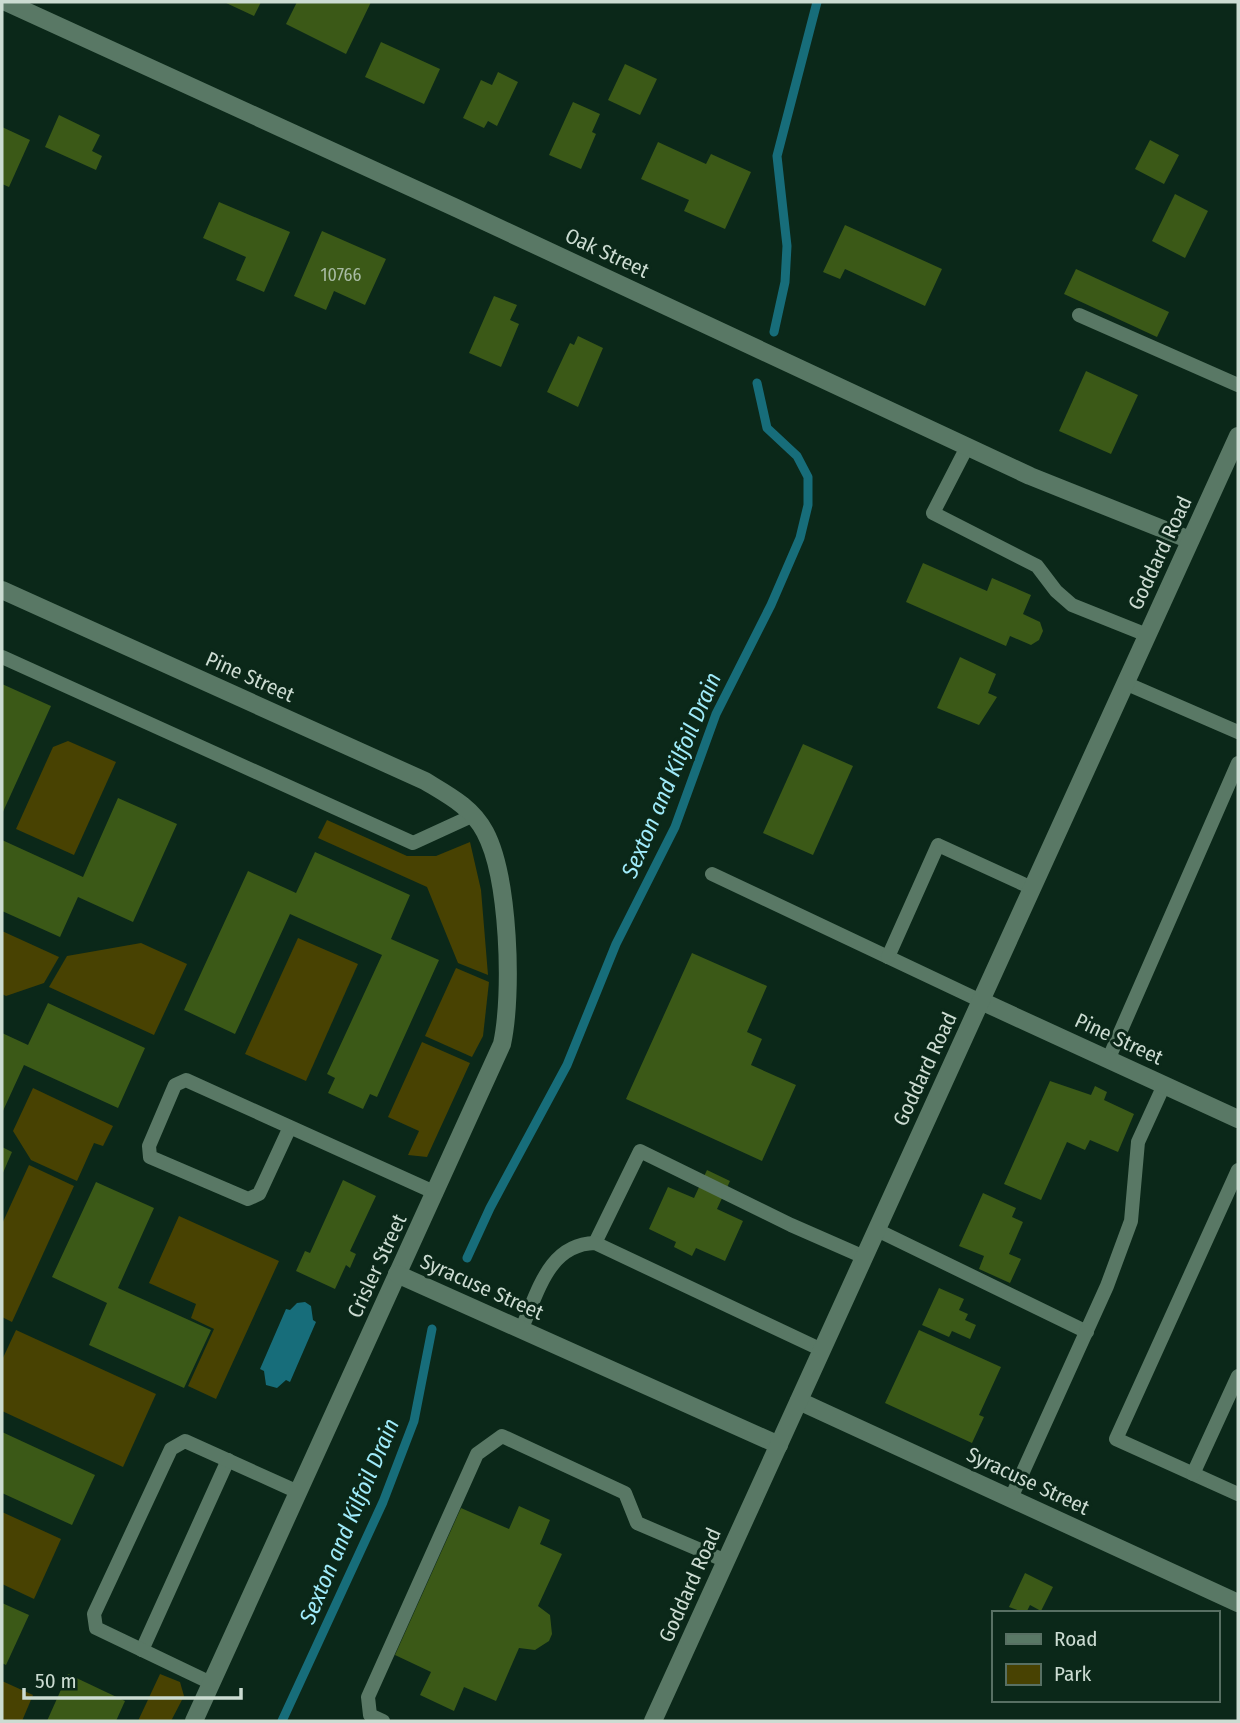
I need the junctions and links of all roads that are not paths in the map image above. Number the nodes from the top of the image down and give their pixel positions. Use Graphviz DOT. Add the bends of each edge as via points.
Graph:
graph roads {
  1 [pos="6,2"];
  2 [pos="1079,315"];
  3 [pos="1238,385"];
  4 [pos="1238,436"];
  5 [pos="967,447"];
  6 [pos="1190,540"];
  7 [pos="2,590"];
  8 [pos="1147,635"];
  9 [pos="2,657"];
  10 [pos="1125,683"];
  11 [pos="1238,732"];
  12 [pos="1238,763"];
  13 [pos="474,815"];
  14 [pos="712,874"];
  15 [pos="1032,888"];
  16 [pos="888,957"];
  17 [pos="981,1001"];
  18 [pos="1108,1059"];
  19 [pos="1164,1085"];
  20 [pos="1238,1119"];
  21 [pos="290,1126"];
  22 [pos="1238,1170"];
  23 [pos="436,1193"];
  24 [pos="877,1230"];
  25 [pos="595,1243"];
  26 [pos="864,1257"];
  27 [pos="397,1274"];
  28 [pos="521,1330"];
  29 [pos="1087,1332"];
  30 [pos="822,1350"];
  31 [pos="1238,1376"];
  32 [pos="799,1401"];
  33 [pos="779,1446"];
  34 [pos="228,1460"];
  35 [pos="1193,1474"];
  36 [pos="298,1492"];
  37 [pos="1238,1494"];
  38 [pos="1010,1498"];
  39 [pos="726,1561"];
  40 [pos="1238,1603"];
  41 [pos="142,1650"];
  42 [pos="211,1683"];
  43 [pos="373,1719"];
  44 [pos="194,1721"];
  45 [pos="653,1721"];
  1 -- 5 [label="street, Oak Street"];
  2 -- 3 [label="lane"];
  4 -- 6 [label="street, Goddard Road"];
  5 -- 6 [label="street, Oak Street"];
  5 -- 8 [label="lane" via="933,513 1037,566 1072,605"];
  6 -- 8 [label="street, Goddard Road"];
  7 -- 13 [label="street, Pine Street" via="425,780"];
  8 -- 10 [label="street, Goddard Road"];
  9 -- 13 [label="lane" via="413,843"];
  10 -- 11 [label="lane"];
  10 -- 15 [label="street, Goddard Road"];
  12 -- 18 [label="lane"];
  13 -- 23 [label="street, Crisler Street" via="497,863 510,984 508,1018 493,1069"];
  14 -- 16 [label="lane"];
  15 -- 16 [label="lane" via="938,845"];
  15 -- 17 [label="street, Goddard Road"];
  16 -- 17 [label="lane"];
  17 -- 18 [label="street, Pine Street"];
  17 -- 24 [label="street, Goddard Road"];
  18 -- 19 [label="street, Pine Street"];
  19 -- 20 [label="street, Pine Street"];
  19 -- 29 [label="lane" via="1138,1142 1131,1221"];
  21 -- 21 [label="lane" via="186,1080 175,1085 149,1146 150,1157 248,1199 259,1194"];
  21 -- 23 [label="lane"];
  22 -- 35 [label="lane" via="1116,1439"];
  23 -- 27 [label="street, Crisler Street"];
  24 -- 26 [label="street, Goddard Road"];
  24 -- 29 [label="lane"];
  25 -- 26 [label="lane" via="640,1151"];
  25 -- 28 [label="lane" via="576,1243 552,1262"];
  25 -- 30 [label="lane"];
  26 -- 30 [label="street, Goddard Road"];
  27 -- 28 [label="street, Syracuse Street"];
  27 -- 36 [label="street, Crisler Street"];
  28 -- 33 [label="street, Syracuse Street"];
  29 -- 38 [label="lane"];
  30 -- 32 [label="street, Goddard Road"];
  31 -- 35 [label="lane"];
  32 -- 33 [label="street, Goddard Road"];
  32 -- 38 [label="street, Syracuse Street"];
  33 -- 39 [label="street, Goddard Road"];
  34 -- 36 [label="lane"];
  34 -- 41 [label="lane"];
  34 -- 41 [label="lane" via="186,1441 171,1449 94,1614 96,1628"];
  35 -- 37 [label="lane"];
  36 -- 42 [label="street, Crisler Street"];
  38 -- 40 [label="street, Syracuse Street"];
  39 -- 43 [label="lane" via="637,1523 625,1493 502,1436 477,1454 368,1697"];
  39 -- 45 [label="street, Goddard Road"];
  41 -- 42 [label="lane"];
  42 -- 44 [label="street, Crisler Street"];
}
